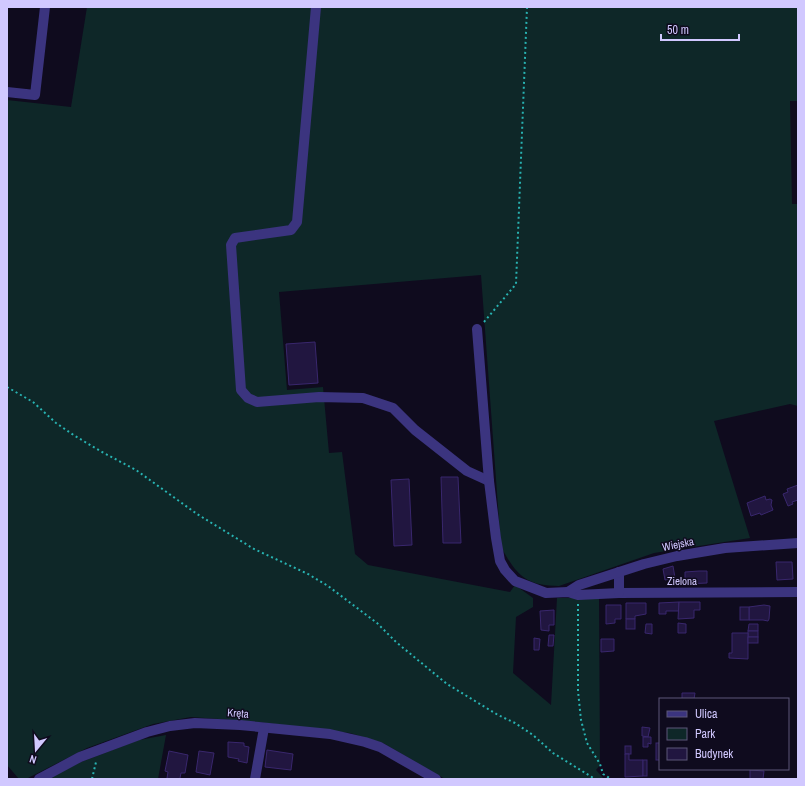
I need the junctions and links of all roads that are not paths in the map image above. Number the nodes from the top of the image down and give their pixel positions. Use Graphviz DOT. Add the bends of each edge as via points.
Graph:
graph roads {
  1 [pos="45,7"];
  2 [pos="316,7"];
  3 [pos="7,92"];
  4 [pos="477,330"];
  5 [pos="489,481"];
  6 [pos="798,543"];
  7 [pos="619,572"];
  8 [pos="798,592"];
  9 [pos="573,593"];
  10 [pos="619,593"];
  11 [pos="264,728"];
  12 [pos="39,779"];
  13 [pos="255,779"];
  14 [pos="436,779"];
  1 -- 3 [label="street" via="35,95"];
  2 -- 5 [label="street" via="297,222 291,230 235,238 231,244 241,390 248,398 257,402 318,397 363,398 393,408 415,430 467,471"];
  4 -- 5 [label="street, Zielona"];
  5 -- 9 [label="street, Zielona" via="500,561 505,570 515,581 546,593"];
  6 -- 7 [label="street, Wiejska" via="725,548 677,556"];
  7 -- 9 [label="street, Wiejska" via="579,585"];
  7 -- 10 [label="street"];
  8 -- 10 [label="street, Zielona"];
  9 -- 10 [label="street, Zielona"];
  11 -- 12 [label="street, Kręta" via="195,723 170,726 80,757"];
  11 -- 13 [label="street"];
  11 -- 14 [label="street, Kręta" via="330,734 365,742 380,747"];
}
